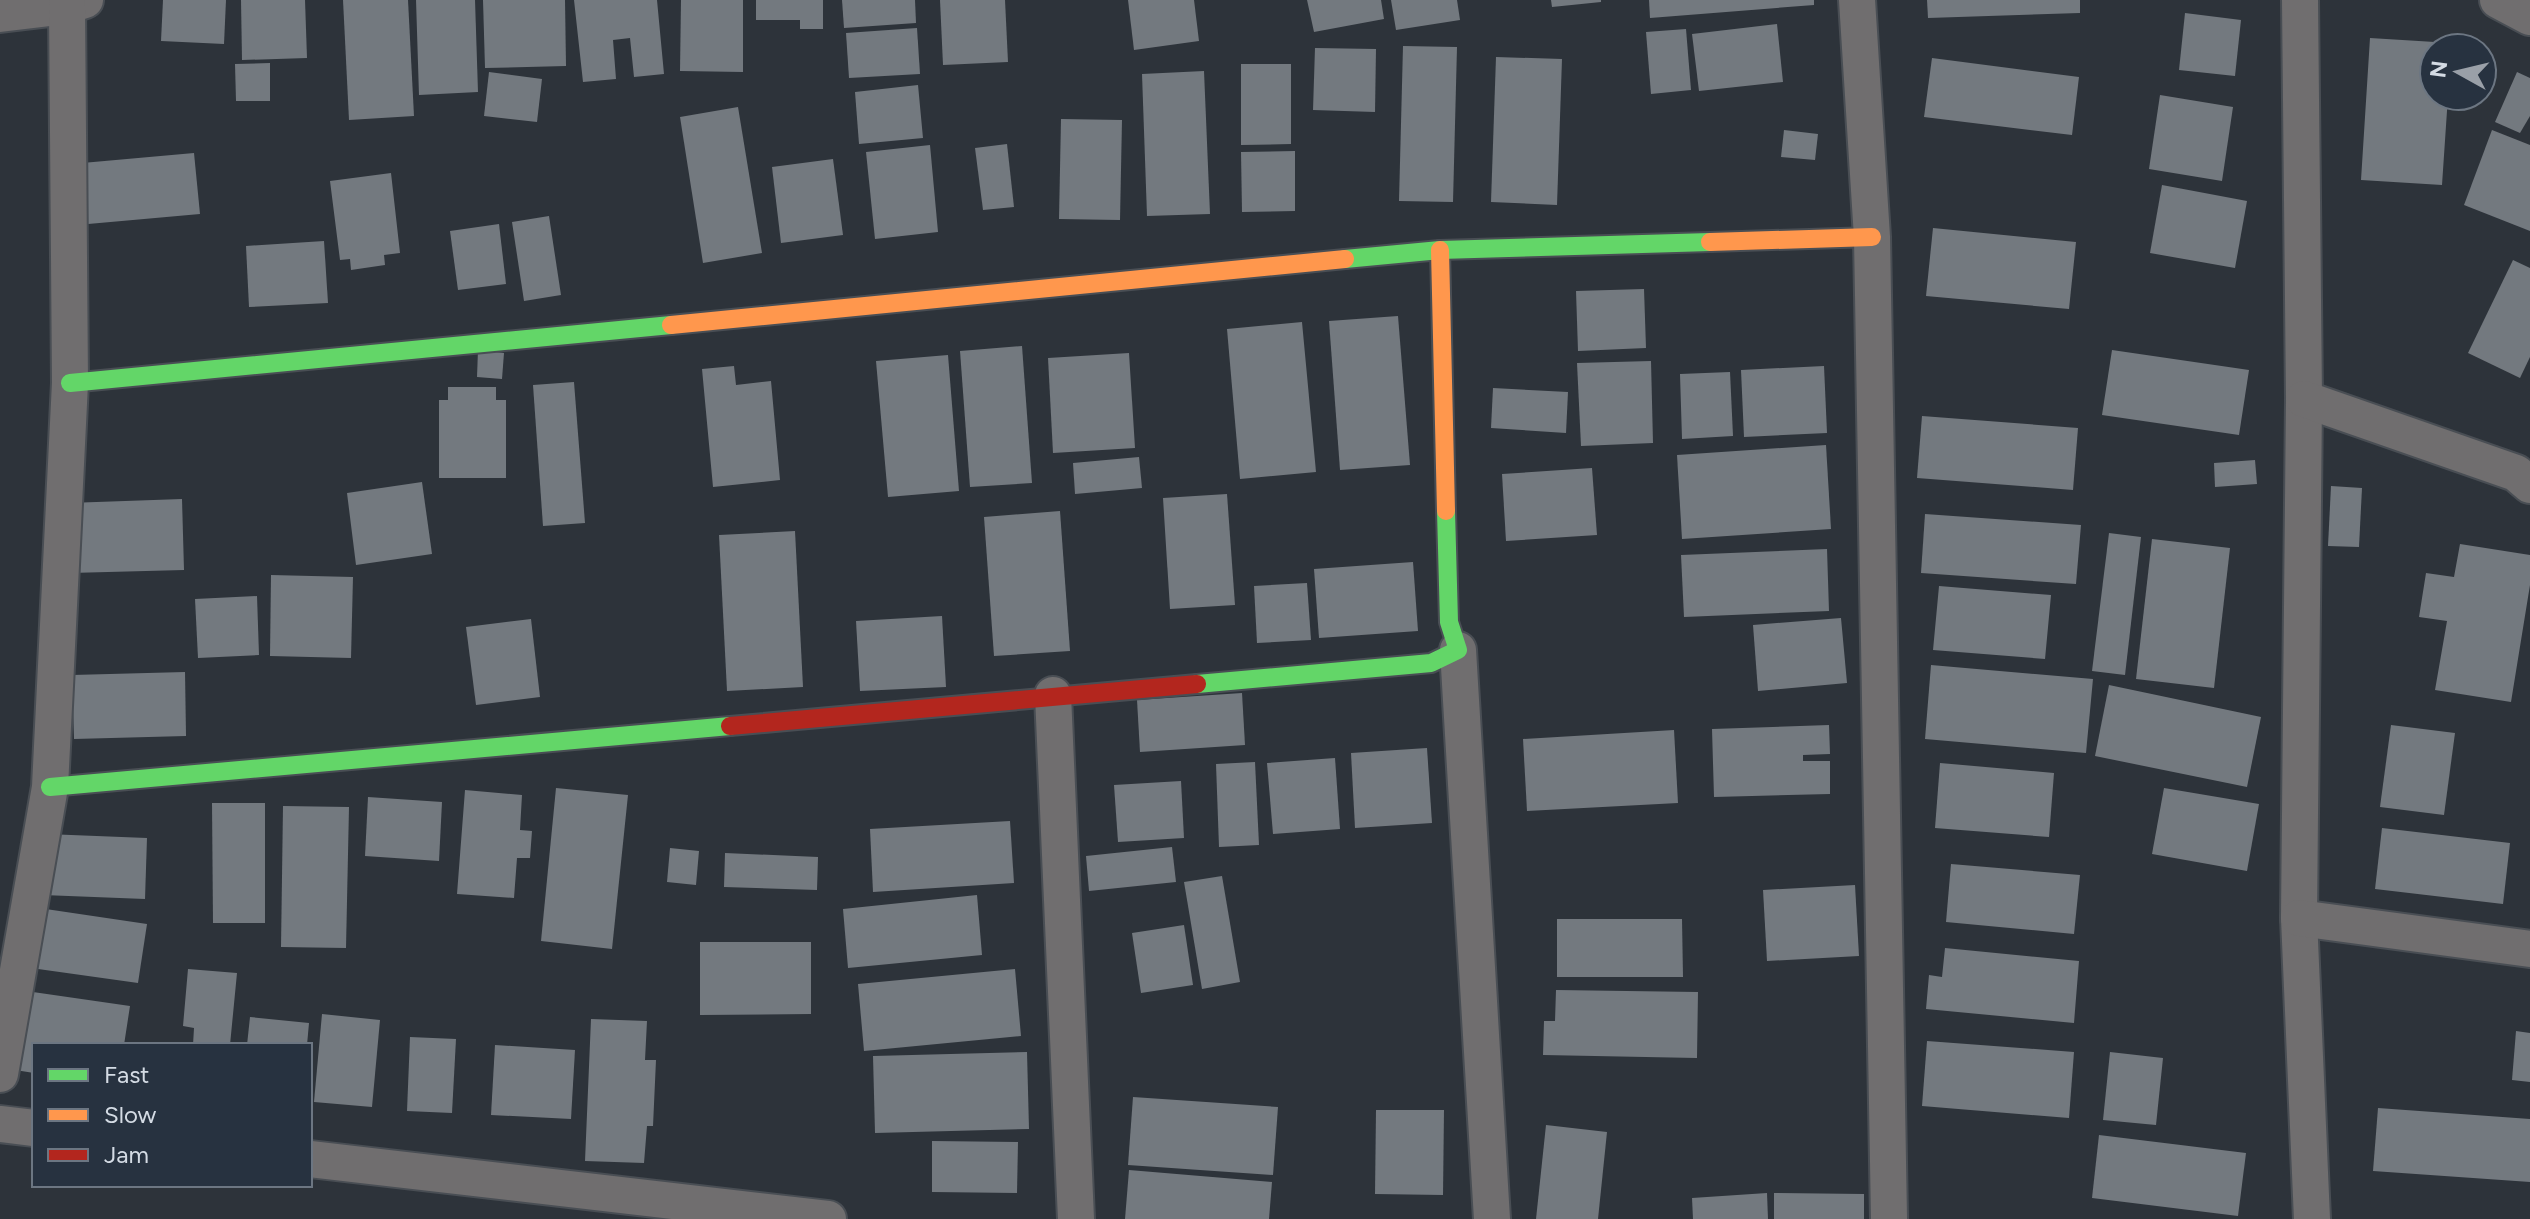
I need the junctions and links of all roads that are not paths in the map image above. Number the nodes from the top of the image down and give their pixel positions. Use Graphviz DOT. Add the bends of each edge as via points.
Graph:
graph roads {
  1 [pos="1857,0"];
  2 [pos="2300,0"];
  3 [pos="2498,0"];
  4 [pos="76,3"];
  5 [pos="0,14"];
  6 [pos="2530,17"];
  7 [pos="1872,237"];
  8 [pos="1440,250"];
  9 [pos="70,383"];
  10 [pos="2304,399"];
  11 [pos="2530,485"];
  12 [pos="1458,650"];
  13 [pos="1053,695"];
  14 [pos="50,787"];
  15 [pos="2299,918"];
  16 [pos="2530,949"];
  17 [pos="0,1074"];
  18 [pos="0,1124"];
  19 [pos="32,1128"];
  20 [pos="312,1159"];
  21 [pos="828,1219"];
  22 [pos="1076,1219"];
  23 [pos="1492,1219"];
  24 [pos="1889,1219"];
  25 [pos="2312,1219"];
  1 -- 7 [label="street"];
  2 -- 10 [label="street"];
  3 -- 6 [label="street"];
  4 -- 5 [label="street"];
  4 -- 9 [label="street"];
  7 -- 8 [label="street"];
  7 -- 24 [label="street"];
  8 -- 9 [label="street"];
  8 -- 12 [label="street" via="1449,622"];
  9 -- 14 [label="street"];
  10 -- 11 [label="street" via="2516,473"];
  10 -- 15 [label="street"];
  12 -- 13 [label="street" via="1431,663"];
  12 -- 23 [label="street"];
  13 -- 14 [label="street"];
  13 -- 22 [label="street"];
  14 -- 17 [label="street"];
  15 -- 16 [label="street"];
  15 -- 25 [label="street"];
  18 -- 19 [label="street"];
  20 -- 21 [label="street"];
}
